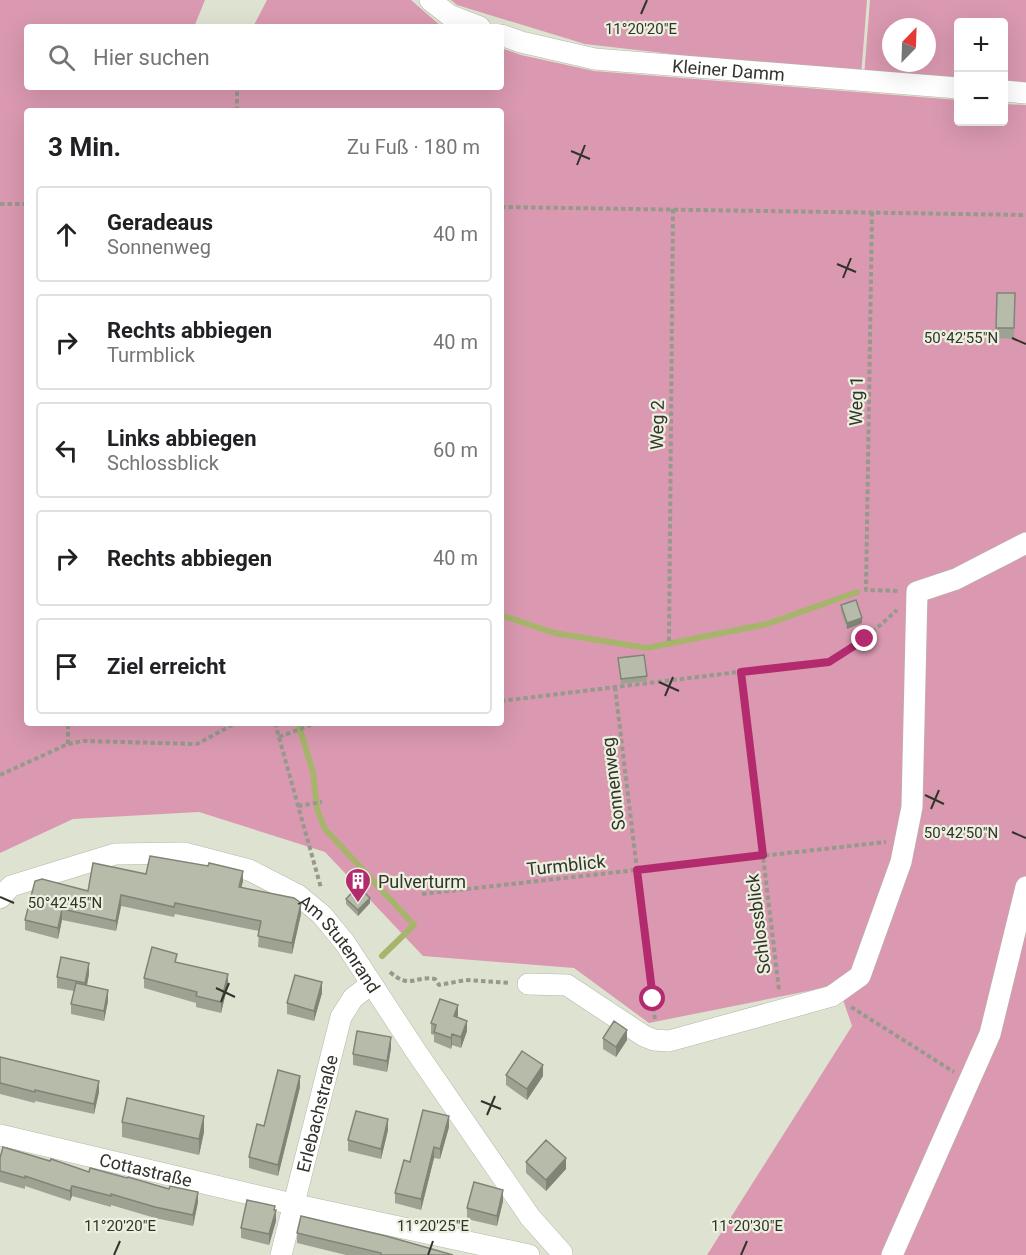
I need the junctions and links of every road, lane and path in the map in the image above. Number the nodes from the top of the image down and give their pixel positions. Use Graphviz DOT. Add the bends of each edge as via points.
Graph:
graph roads {
  1 [pos="430,0"];
  2 [pos="472,24"];
  3 [pos="504,36"];
  4 [pos="954,88"];
  5 [pos="237,90"];
  6 [pos="1008,91"];
  7 [pos="1026,93"];
  8 [pos="237,108"];
  9 [pos="0,204"];
  10 [pos="24,204"];
  11 [pos="504,207"];
  12 [pos="673,209"];
  13 [pos="872,212"];
  14 [pos="1026,215"];
  15 [pos="1026,543"];
  16 [pos="917,592"];
  17 [pos="891,616"];
  18 [pos="669,641"];
  19 [pos="741,672"];
  20 [pos="615,687"];
  21 [pos="504,700"];
  22 [pos="68,726"];
  23 [pos="230,726"];
  24 [pos="276,726"];
  25 [pos="309,726"];
  26 [pos="279,737"];
  27 [pos="68,744"];
  28 [pos="0,776"];
  29 [pos="322,802"];
  30 [pos="298,807"];
  31 [pos="891,842"];
  32 [pos="763,855"];
  33 [pos="307,865"];
  34 [pos="637,870"];
  35 [pos="1026,887"];
  36 [pos="422,894"];
  37 [pos="0,898"];
  38 [pos="378,976"];
  39 [pos="528,984"];
  40 [pos="780,993"];
  41 [pos="832,996"];
  42 [pos="656,1021"];
  43 [pos="970,1082"];
  44 [pos="0,1135"];
  45 [pos="292,1204"];
  46 [pos="560,1254"];
  47 [pos="280,1255"];
  48 [pos="529,1255"];
  49 [pos="892,1255"];
  1 -- 2 [label="street" via="449,15"];
  3 -- 4 [label="street, Kleiner Damm" via="595,58"];
  5 -- 8 [label="path"];
  6 -- 7 [label="street"];
  9 -- 10 [label="path"];
  11 -- 12 [label="path"];
  12 -- 13 [label="path"];
  12 -- 18 [label="path, Weg 2"];
  13 -- 14 [label="path"];
  13 -- 16 [label="path, Weg 1" via="866,590"];
  15 -- 16 [label="street" via="956,579"];
  16 -- 41 [label="street" via="912,807 901,862 860,976"];
  17 -- 19 [label="path" via="829,662"];
  19 -- 20 [label="path"];
  19 -- 32 [label="path, Schlossblick"];
  20 -- 21 [label="path"];
  20 -- 34 [label="path, Sonnenweg"];
  22 -- 27 [label="path"];
  23 -- 27 [label="path" via="197,744"];
  24 -- 26 [label="path"];
  25 -- 26 [label="path"];
  26 -- 30 [label="path"];
  27 -- 28 [label="path"];
  29 -- 30 [label="path"];
  30 -- 33 [label="path" via="314,869"];
  31 -- 32 [label="path, Turmblick"];
  32 -- 34 [label="path, Turmblick"];
  32 -- 40 [label="path, Schlossblick"];
  34 -- 36 [label="path, Turmblick"];
  34 -- 42 [label="path, Sonnenweg"];
  35 -- 43 [label="street" via="990,1034"];
  37 -- 38 [label="street, Am Stutenrand" via="11,886 115,854 184,853 249,870 298,895 322,915"];
  38 -- 39 [label="path" via="410,983 430,978 439,985 466,980"];
  38 -- 45 [label="street, Erlebachstraße" via="353,998 341,1017"];
  38 -- 46 [label="street, Am Stutenrand" via="530,1217"];
  39 -- 41 [label="street" via="567,985 644,1036 669,1041"];
  41 -- 43 [label="path"];
  43 -- 49 [label="street"];
  44 -- 45 [label="street, Cottastraße"];
  45 -- 47 [label="street, Erlebachstraße"];
  45 -- 48 [label="street"];
}
